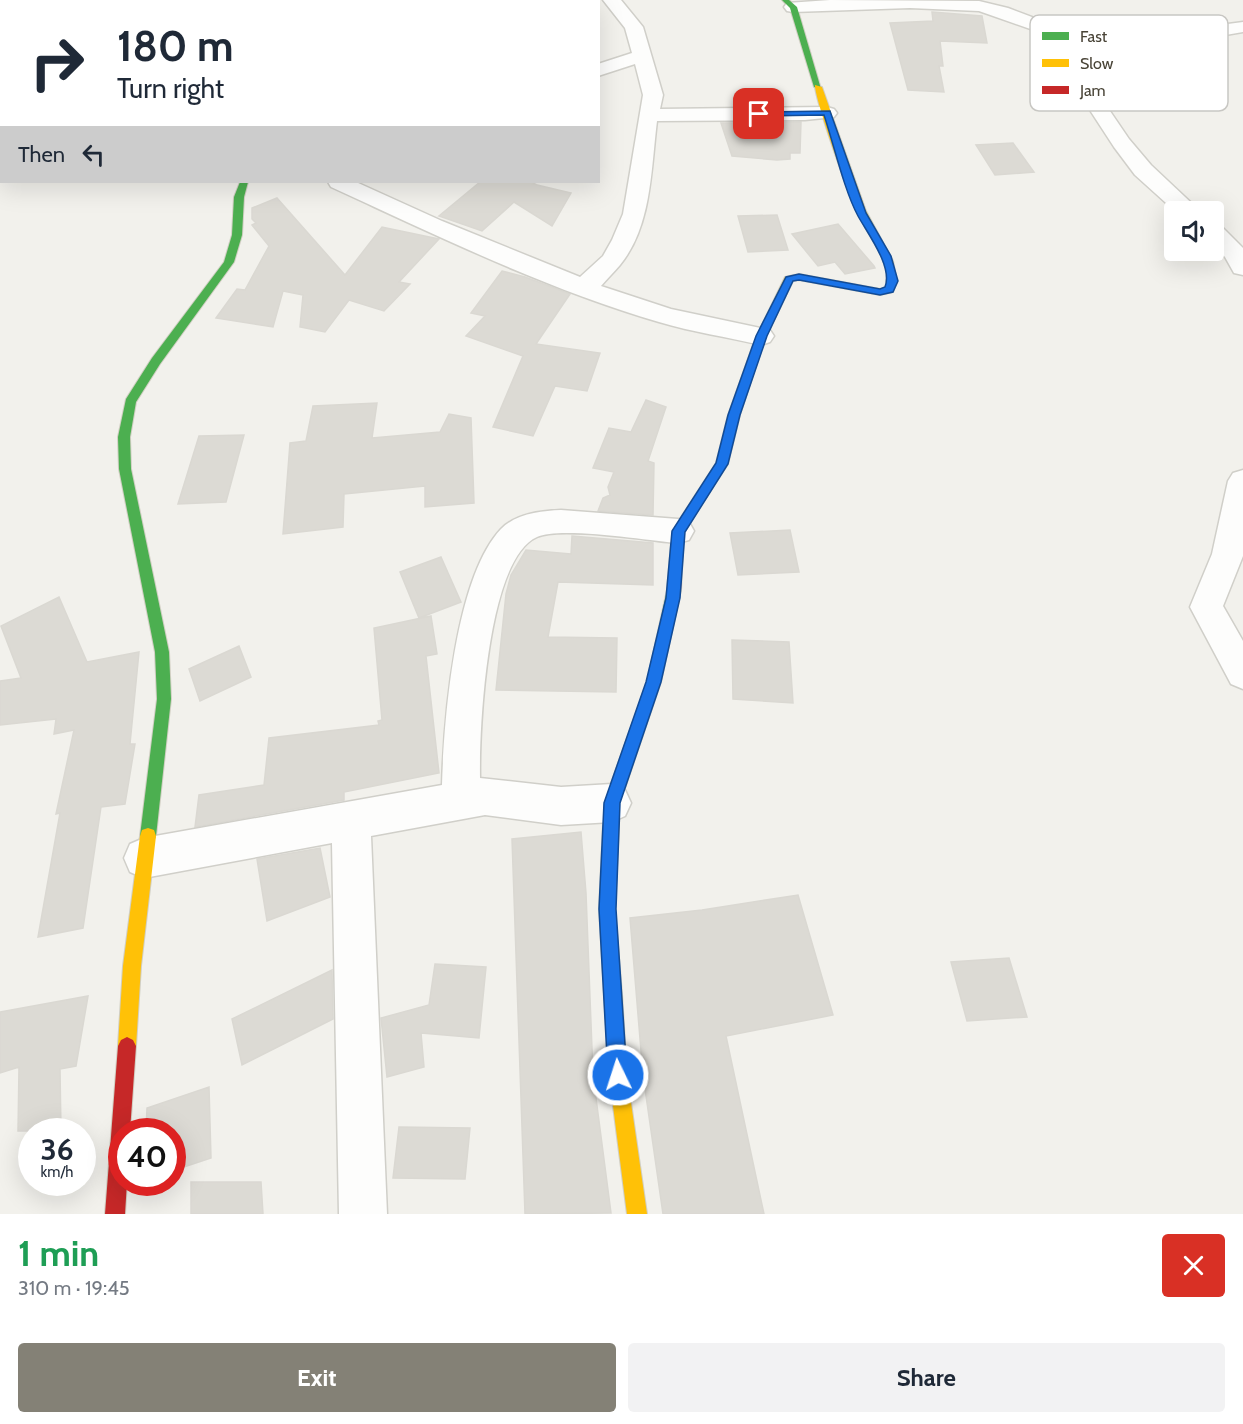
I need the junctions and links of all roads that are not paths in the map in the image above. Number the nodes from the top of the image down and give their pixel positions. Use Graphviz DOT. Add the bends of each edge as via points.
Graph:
graph roads {
  1 [pos="612,0"];
  2 [pos="932,2"];
  3 [pos="789,4"];
  4 [pos="1042,7"];
  5 [pos="1033,15"];
  6 [pos="1030,17"];
  7 [pos="1027,20"];
  8 [pos="1030,22"];
  9 [pos="1243,27"];
  10 [pos="1228,28"];
  11 [pos="640,56"];
  12 [pos="600,69"];
  13 [pos="1100,111"];
  14 [pos="827,113"];
  15 [pos="648,115"];
  16 [pos="244,183"];
  17 [pos="341,183"];
  18 [pos="1178,201"];
  19 [pos="1224,242"];
  20 [pos="1243,268"];
  21 [pos="584,288"];
  22 [pos="761,336"];
  23 [pos="1243,480"];
  24 [pos="678,531"];
  25 [pos="1243,673"];
  26 [pos="461,800"];
  27 [pos="612,803"];
  28 [pos="352,819"];
  29 [pos="144,858"];
  30 [pos="115,1214"];
  31 [pos="363,1214"];
  32 [pos="637,1214"];
  1 -- 11 [label="street" via="634,27"];
  2 -- 3 [label="street"];
  2 -- 7 [label="street" via="981,6"];
  3 -- 14 [label="street"];
  4 -- 5 [label="street"];
  6 -- 7 [label="street"];
  7 -- 8 [label="street"];
  9 -- 10 [label="street"];
  11 -- 12 [label="street"];
  11 -- 15 [label="street" via="653,95"];
  13 -- 18 [label="street" via="1143,170"];
  14 -- 15 [label="street"];
  14 -- 22 [label="street" via="861,213 886,256 891,287 880,292 793,277"];
  15 -- 21 [label="street" via="634,214 612,260"];
  16 -- 29 [label="street" via="229,262 130,402 124,438 125,469 162,652 163,687"];
  17 -- 21 [label="street"];
  19 -- 20 [label="street"];
  21 -- 22 [label="street" via="667,316"];
  22 -- 24 [label="street" via="722,464"];
  23 -- 25 [label="street" via="1228,554 1206,607"];
  24 -- 26 [label="street" via="552,521 521,530 509,541 493,568 472,649 462,724"];
  24 -- 27 [label="street" via="673,598 654,682"];
  26 -- 27 [label="street" via="485,796 561,806"];
  26 -- 28 [label="street"];
  27 -- 32 [label="street" via="607,909 618,1075"];
  28 -- 29 [label="street"];
  28 -- 31 [label="street"];
  29 -- 30 [label="street" via="132,966"];
}
